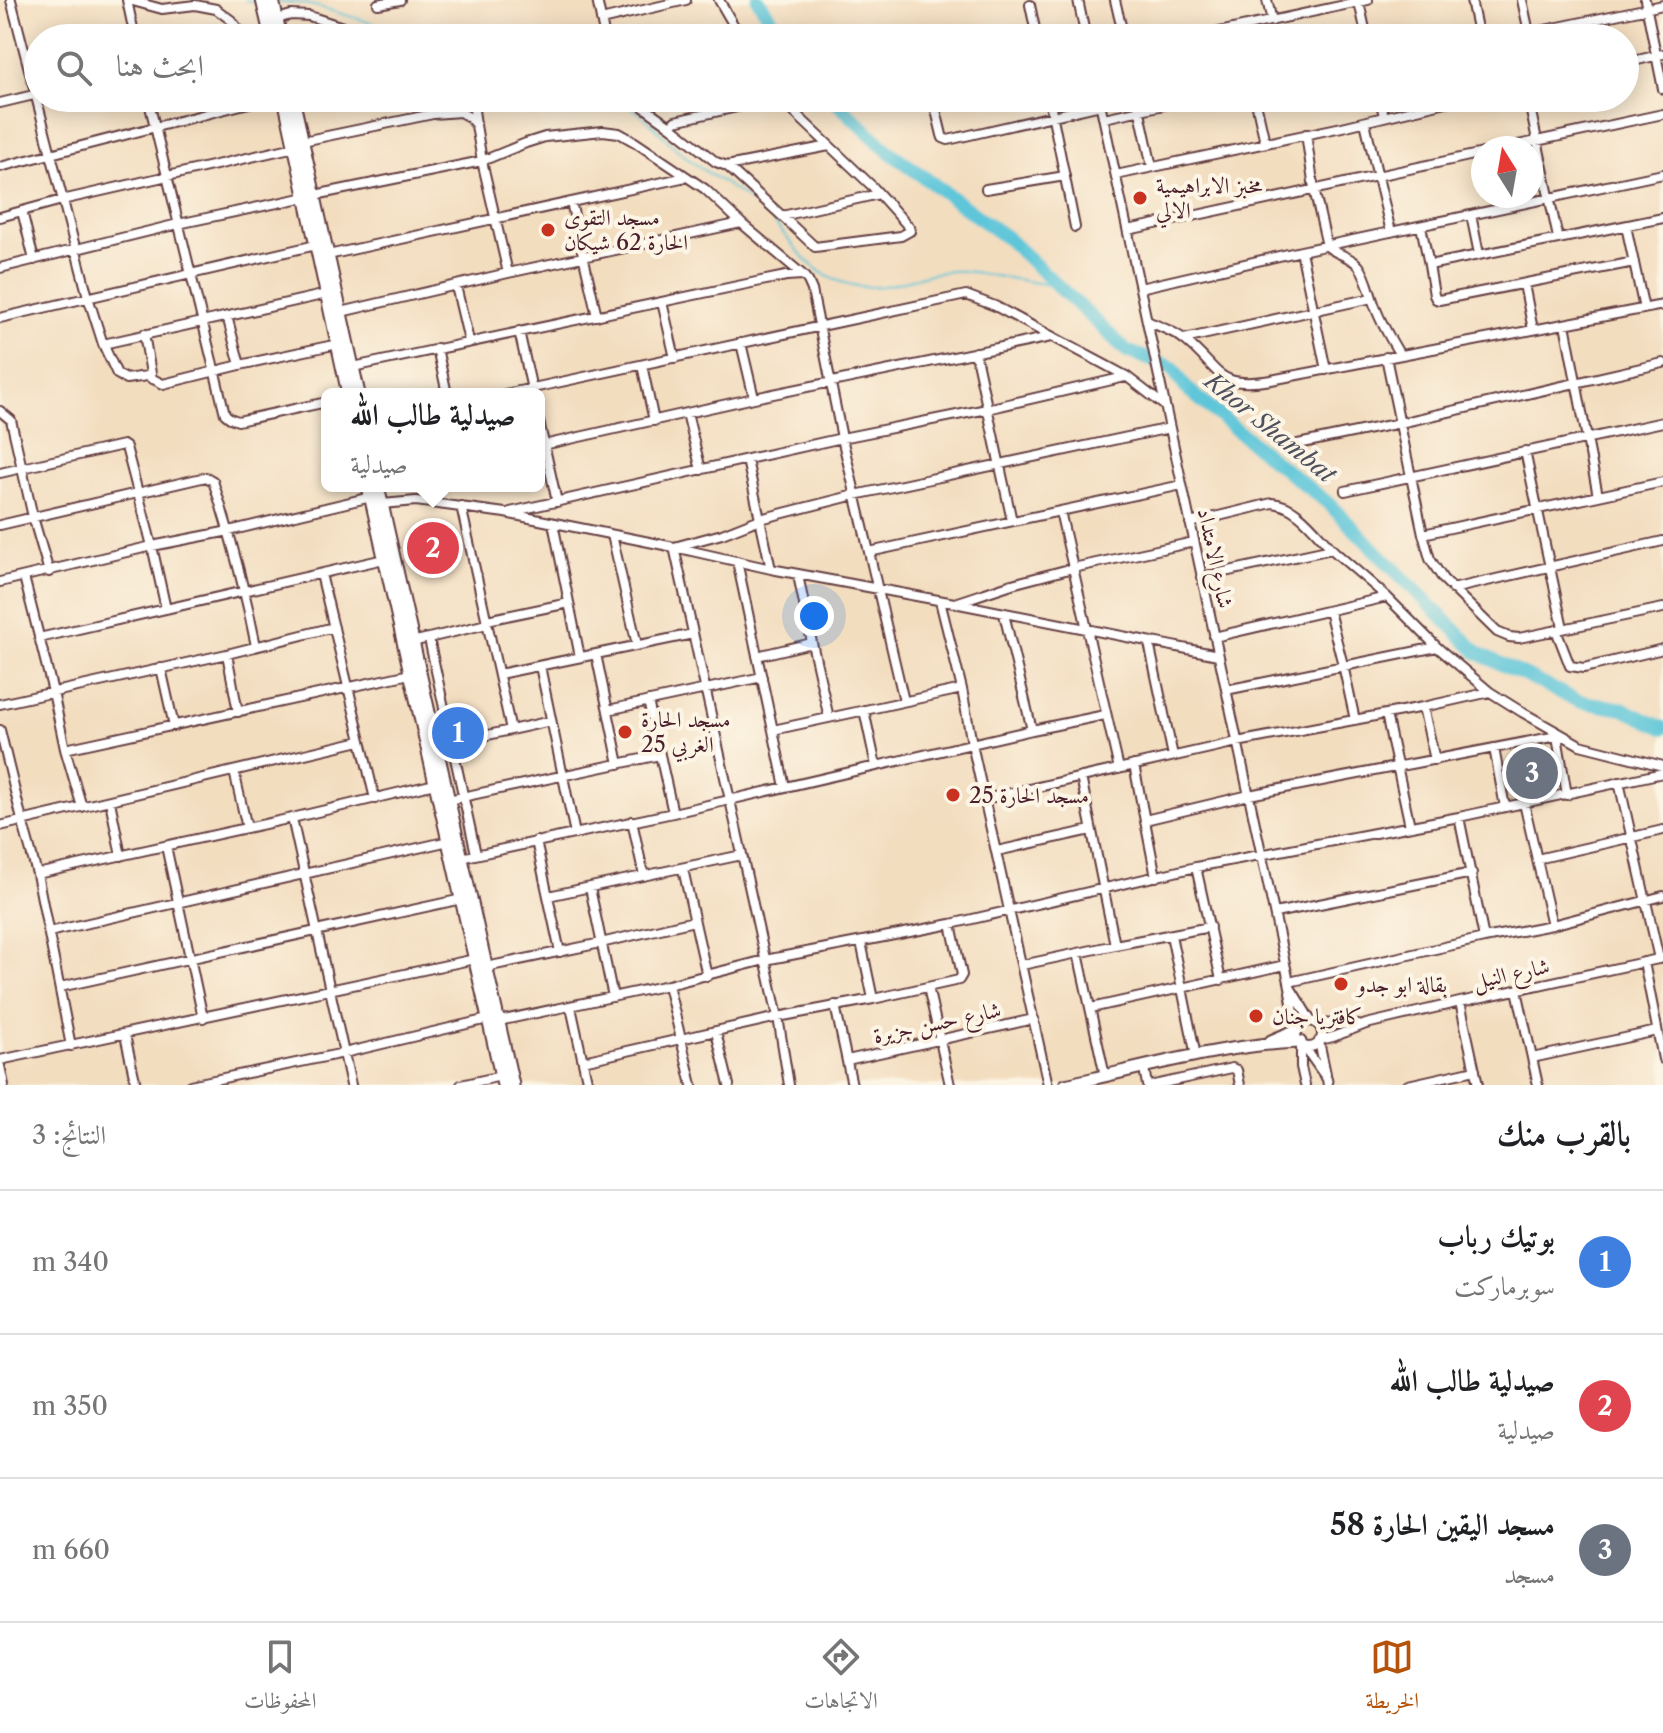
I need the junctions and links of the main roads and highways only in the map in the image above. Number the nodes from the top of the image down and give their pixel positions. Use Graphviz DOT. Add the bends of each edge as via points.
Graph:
graph roads {
  1 [pos="268,3"];
  2 [pos="270,24"];
  3 [pos="278,24"];
  4 [pos="289,112"];
  5 [pos="295,112"];
  6 [pos="299,144"];
  7 [pos="310,196"];
  8 [pos="347,388"];
  9 [pos="358,388"];
  10 [pos="374,496"];
  11 [pos="494,1020"];
  12 [pos="1297,1029"];
  13 [pos="1263,1044"];
  14 [pos="1301,1044"];
  15 [pos="502,1081"];
  16 [pos="513,1085"];
  17 [pos="1065,1085"];
  1 -- 2 [label="main road"];
  1 -- 3 [label="main road"];
  4 -- 6 [label="main road"];
  5 -- 6 [label="main road"];
  6 -- 7 [label="main road"];
  7 -- 8 [label="main road"];
  7 -- 9 [label="main road"];
  10 -- 11 [label="main road" via="412,642"];
  10 -- 11 [label="main road" via="475,959"];
  11 -- 15 [label="main road"];
  11 -- 16 [label="main road"];
  12 -- 13 [label="main road"];
  13 -- 14 [label="main road"];
  13 -- 17 [label="main road"];
}
